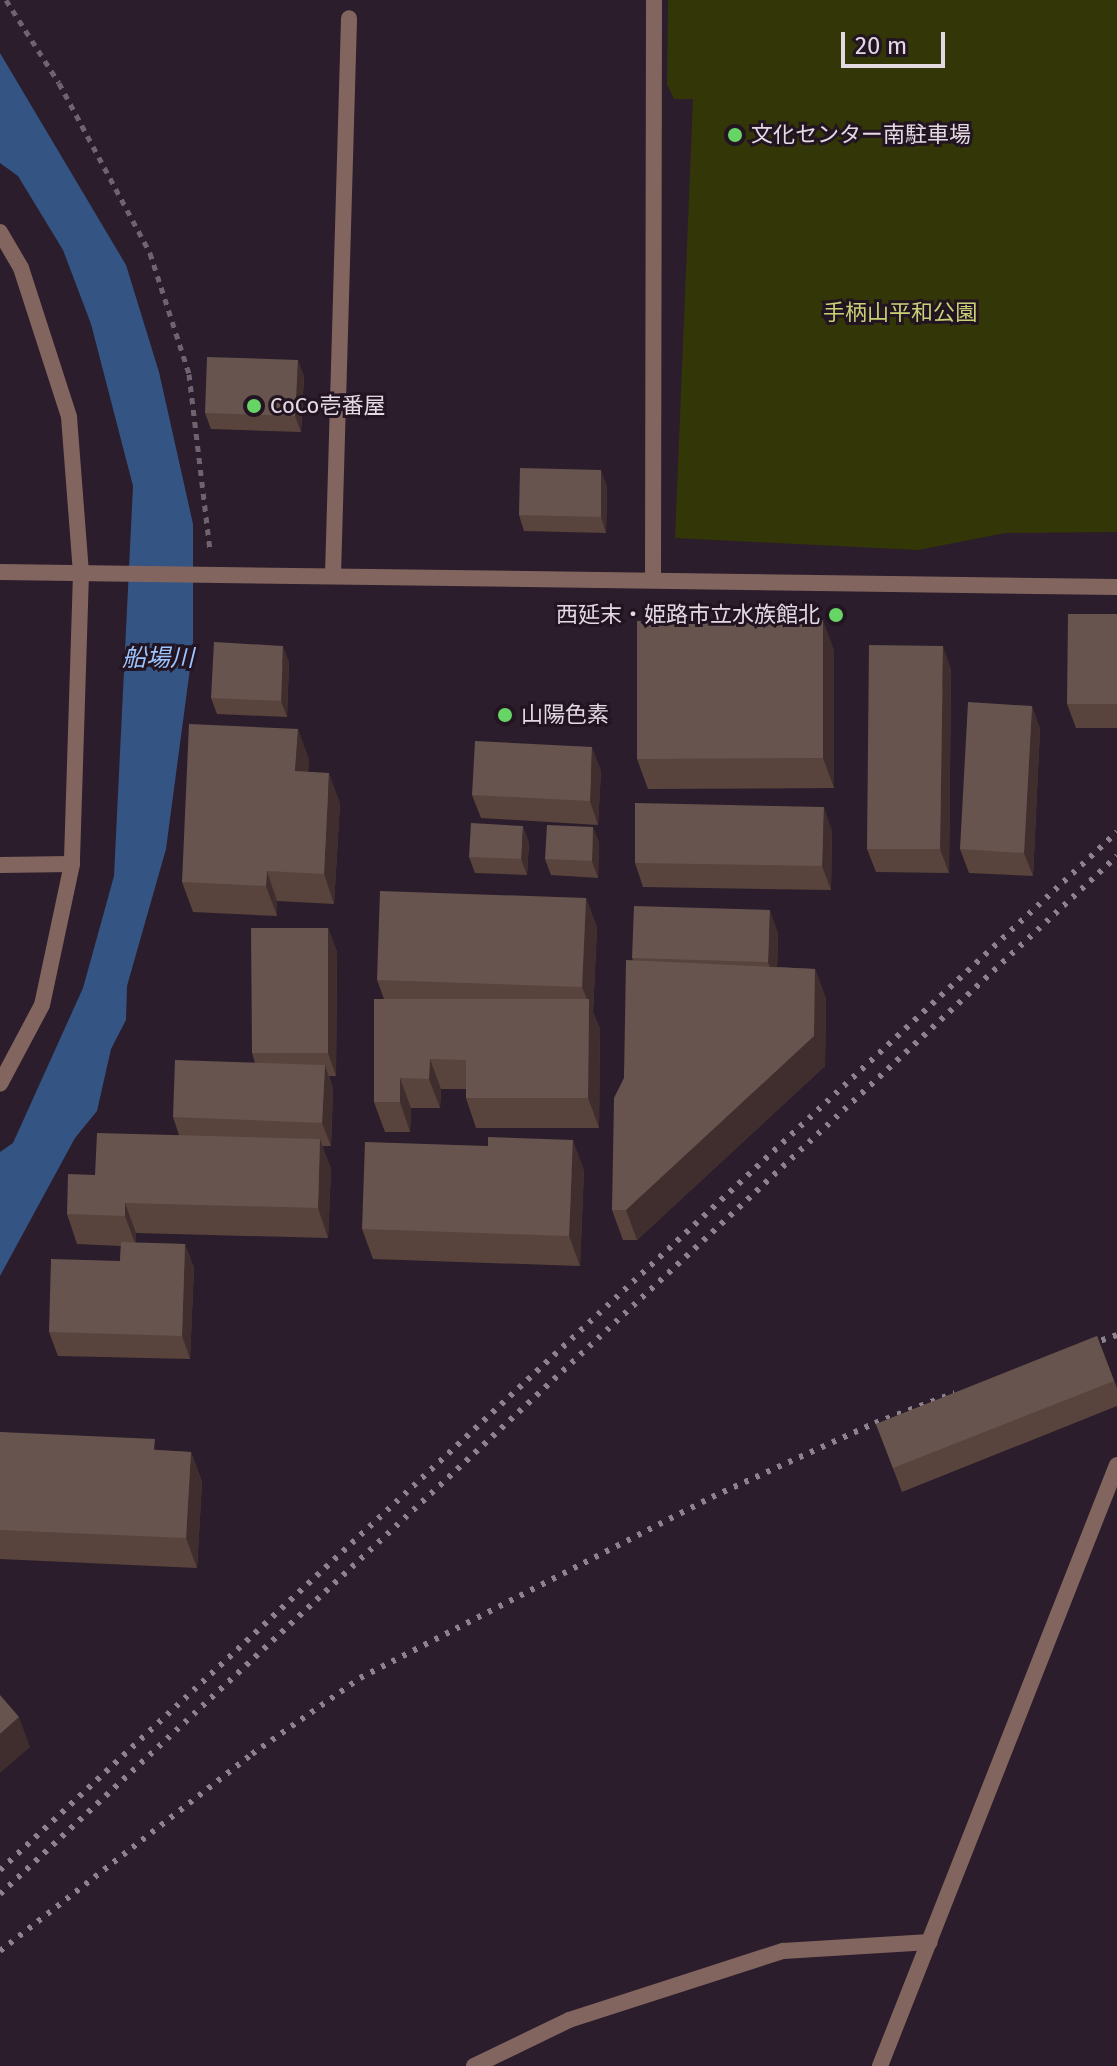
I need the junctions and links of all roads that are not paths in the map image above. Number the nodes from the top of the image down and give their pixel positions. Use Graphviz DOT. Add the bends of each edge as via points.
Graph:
graph roads {
  1 [pos="654,0"];
  2 [pos="349,18"];
  3 [pos="0,232"];
  4 [pos="0,572"];
  5 [pos="81,573"];
  6 [pos="333,575"];
  7 [pos="653,579"];
  8 [pos="1117,587"];
  9 [pos="72,864"];
  10 [pos="0,865"];
  11 [pos="0,1084"];
  12 [pos="1117,1465"];
  13 [pos="930,1942"];
  14 [pos="474,2066"];
  15 [pos="880,2066"];
  1 -- 7 [label="street"];
  2 -- 6 [label="street"];
  3 -- 5 [label="street" via="21,268 69,417"];
  4 -- 5 [label="street"];
  5 -- 6 [label="street"];
  5 -- 9 [label="street"];
  6 -- 7 [label="street"];
  7 -- 8 [label="street" via="897,588"];
  9 -- 10 [label="street"];
  9 -- 11 [label="street" via="42,1005"];
  12 -- 13 [label="street"];
  13 -- 14 [label="street" via="769,1955 569,2020"];
  13 -- 15 [label="street"];
}
